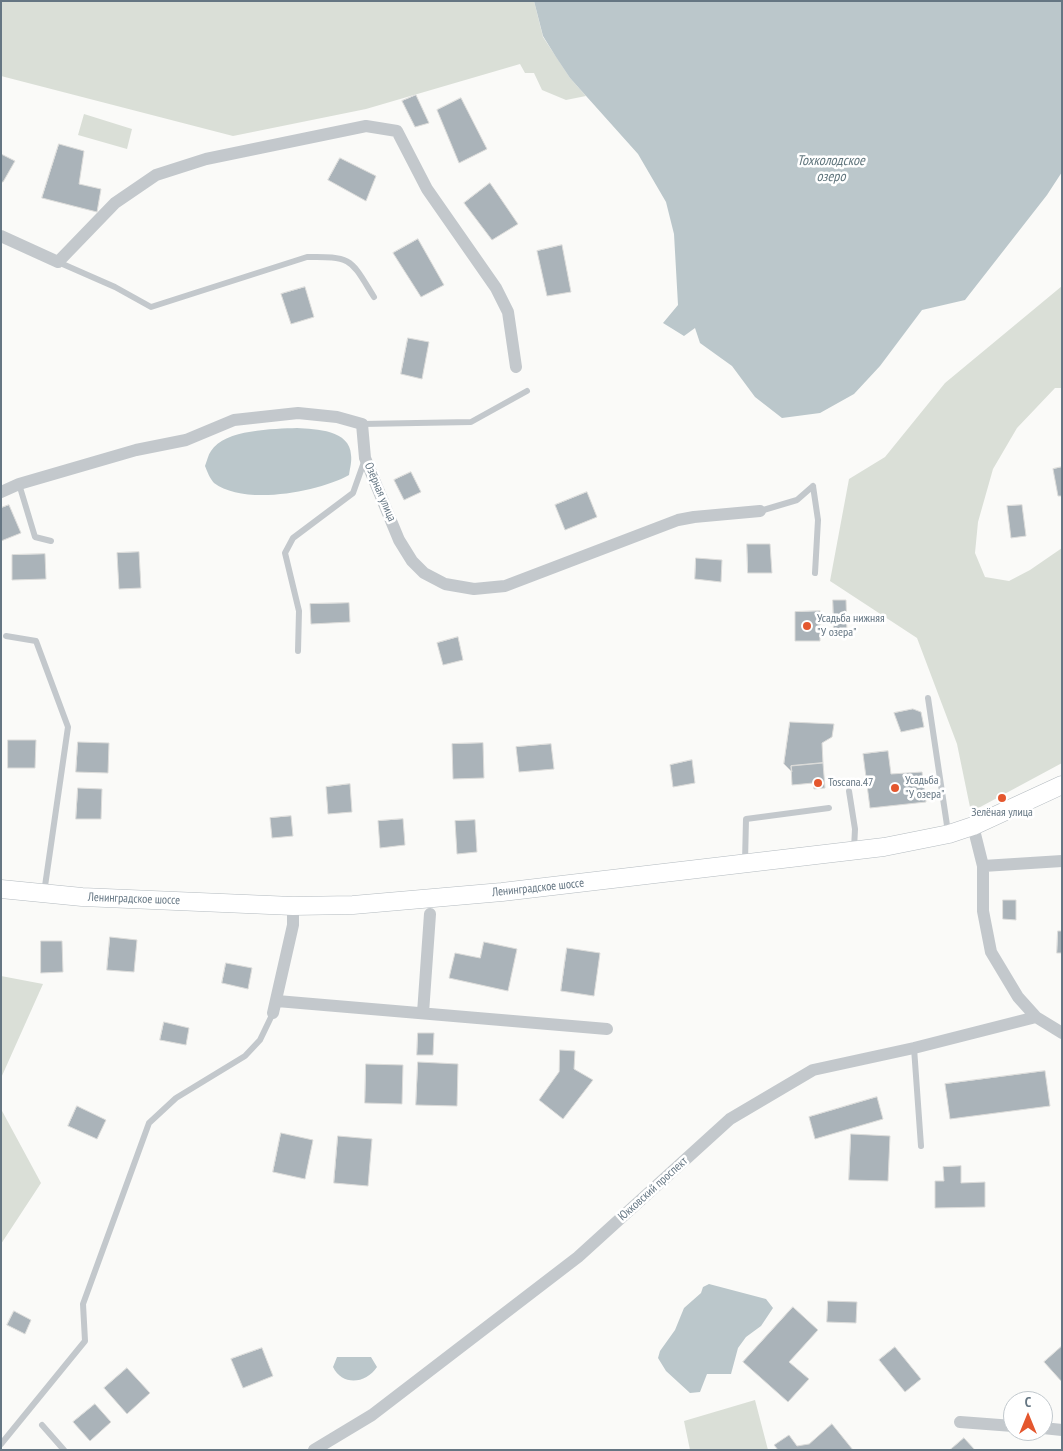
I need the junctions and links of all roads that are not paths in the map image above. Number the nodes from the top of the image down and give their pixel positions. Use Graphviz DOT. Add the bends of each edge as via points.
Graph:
graph roads {
  1 [pos="1,236"];
  2 [pos="58,262"];
  3 [pos="374,297"];
  4 [pos="516,367"];
  5 [pos="526,391"];
  6 [pos="362,424"];
  7 [pos="365,458"];
  8 [pos="19,484"];
  9 [pos="1,492"];
  10 [pos="760,511"];
  11 [pos="51,541"];
  12 [pos="815,573"];
  13 [pos="6,636"];
  14 [pos="298,651"];
  15 [pos="928,698"];
  16 [pos="1062,785"];
  17 [pos="849,791"];
  18 [pos="829,808"];
  19 [pos="972,826"];
  20 [pos="949,834"];
  21 [pos="854,850"];
  22 [pos="1062,862"];
  23 [pos="745,863"];
  24 [pos="983,866"];
  25 [pos="1,888"];
  26 [pos="44,894"];
  27 [pos="293,906"];
  28 [pos="430,914"];
  29 [pos="277,1001"];
  30 [pos="423,1013"];
  31 [pos="273,1014"];
  32 [pos="1036,1017"];
  33 [pos="607,1029"];
  34 [pos="1062,1033"];
  35 [pos="914,1048"];
  36 [pos="921,1146"];
  37 [pos="960,1422"];
  38 [pos="42,1425"];
  39 [pos="1003,1425"];
  40 [pos="1,1444"];
  41 [pos="64,1450"];
  42 [pos="314,1450"];
  1 -- 2 [label="street"];
  2 -- 3 [label="lane" via="151,307 307,257 332,256 352,263"];
  2 -- 4 [label="street" via="115,203 156,175 206,159 366,126 398,131 428,189 496,288 508,312"];
  5 -- 6 [label="lane" via="472,422"];
  6 -- 7 [label="street, Озёрная улица"];
  6 -- 8 [label="street" via="337,417 298,413 234,420 186,440 136,450"];
  7 -- 10 [label="street, Озёрная улица" via="399,540 412,560 424,573 445,584 474,589 505,586 678,520"];
  7 -- 14 [label="lane" via="353,493 293,538 285,553 298,611"];
  8 -- 9 [label="street"];
  8 -- 11 [label="lane" via="35,537"];
  10 -- 12 [label="lane" via="797,500 813,486 818,520"];
  13 -- 26 [label="lane" via="36,641 68,727"];
  15 -- 20 [label="lane"];
  16 -- 19 [label="main road, Ленинградское шоссе"];
  17 -- 21 [label="lane"];
  18 -- 23 [label="lane" via="746,819"];
  19 -- 20 [label="main road, Ленинградское шоссе"];
  19 -- 24 [label="street"];
  20 -- 21 [label="main road, Ленинградское шоссе"];
  21 -- 23 [label="main road, Ленинградское шоссе"];
  22 -- 24 [label="street"];
  23 -- 27 [label="main road, Ленинградское шоссе" via="502,892"];
  24 -- 32 [label="street" via="983,911 991,952 1018,997"];
  25 -- 26 [label="main road, Ленинградское шоссе"];
  26 -- 27 [label="main road, Ленинградское шоссе"];
  27 -- 29 [label="street"];
  28 -- 30 [label="street"];
  29 -- 30 [label="street"];
  29 -- 31 [label="street"];
  30 -- 33 [label="street"];
  31 -- 40 [label="lane" via="260,1040 245,1056 176,1098 150,1123 83,1304 86,1341"];
  32 -- 34 [label="street"];
  32 -- 35 [label="street, Юкковский проспект"];
  35 -- 36 [label="lane"];
  35 -- 42 [label="street, Юкковский проспект" via="813,1070 730,1119 578,1257 372,1415"];
  37 -- 39 [label="street"];
  38 -- 41 [label="lane"];
}
